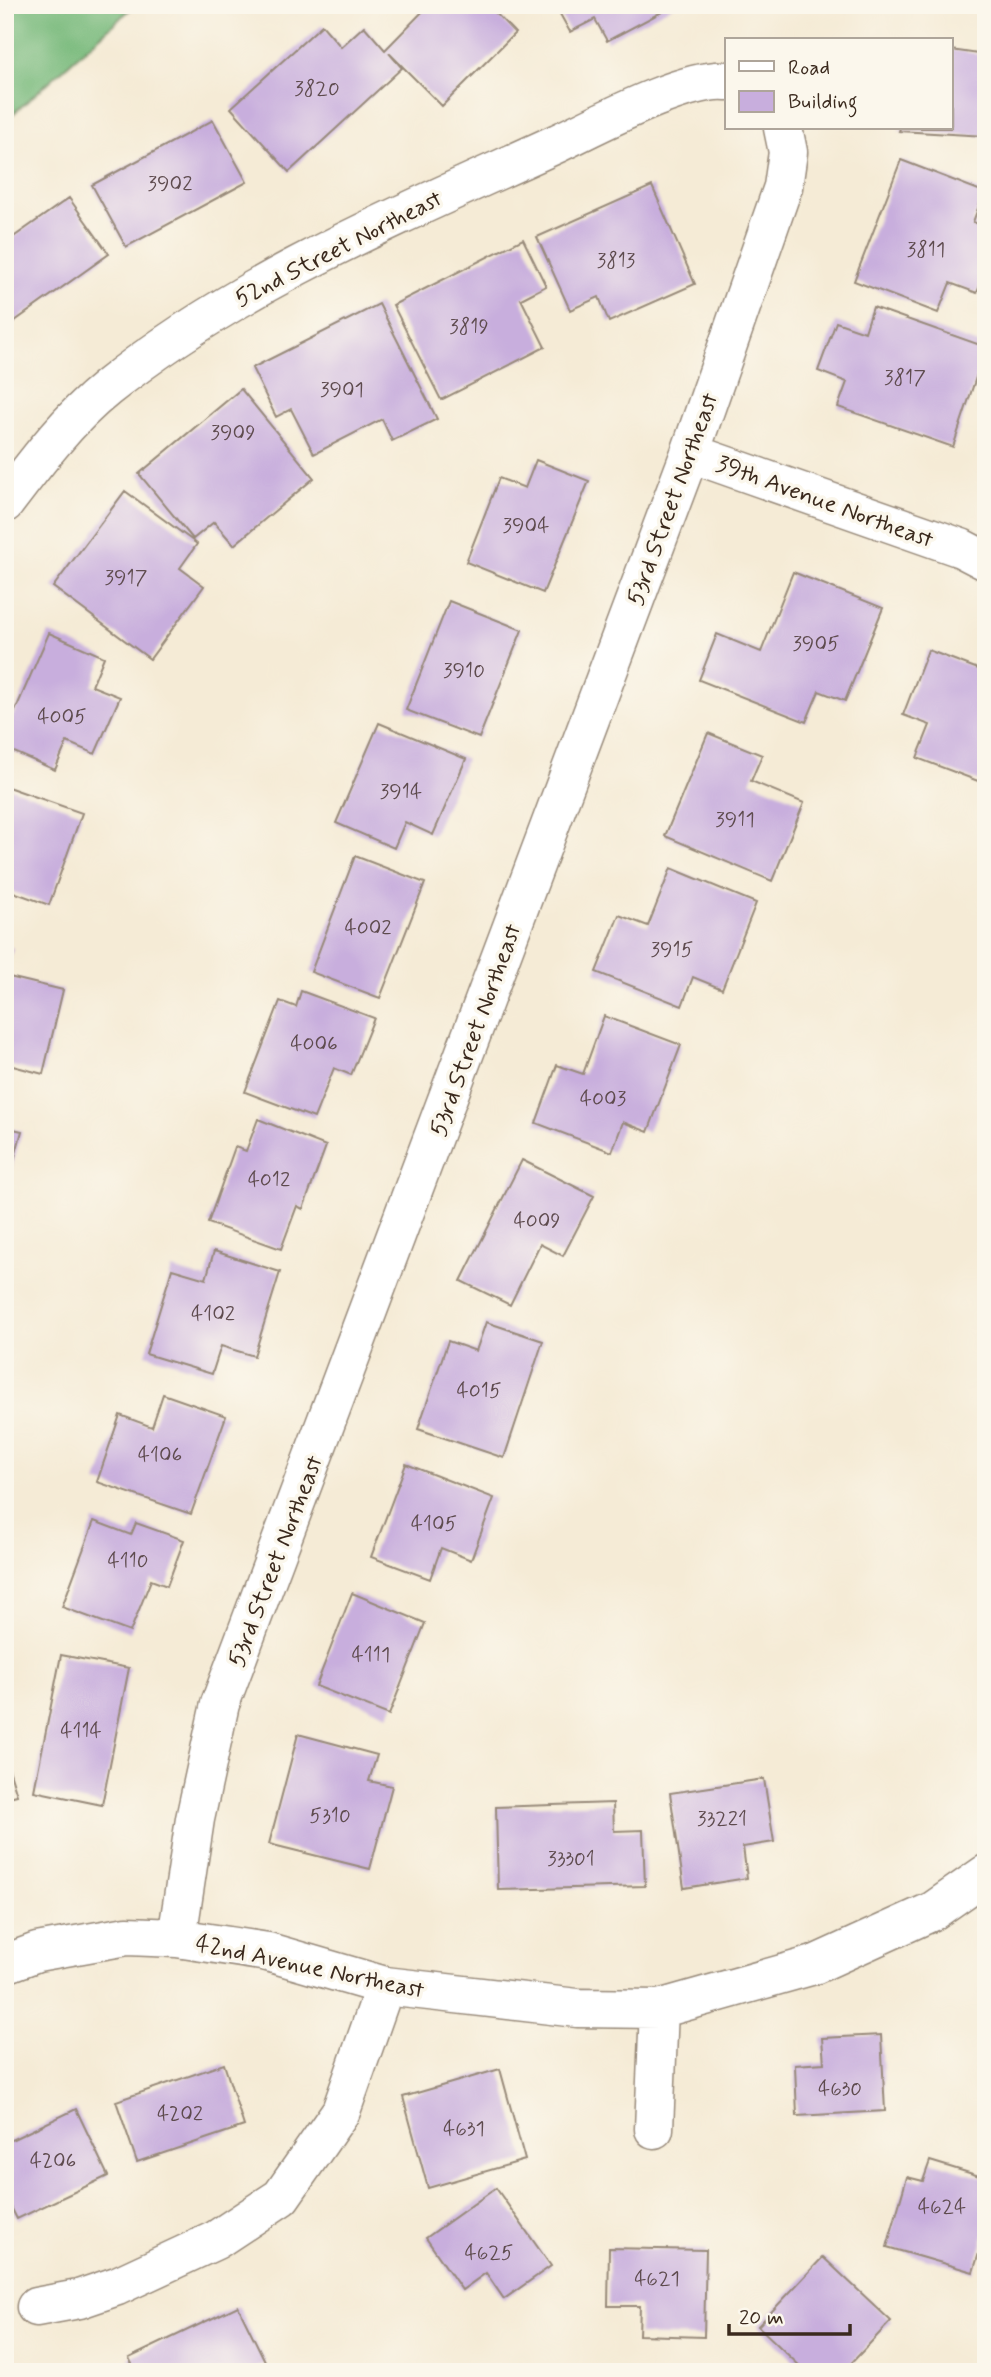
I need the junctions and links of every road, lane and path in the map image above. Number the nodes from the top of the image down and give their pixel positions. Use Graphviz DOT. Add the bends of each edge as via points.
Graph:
graph roads {
  1 [pos="725,81"];
  2 [pos="783,130"];
  3 [pos="690,453"];
  4 [pos="5,503"];
  5 [pos="973,555"];
  6 [pos="986,1874"];
  7 [pos="177,1938"];
  8 [pos="5,1964"];
  9 [pos="385,1986"];
  10 [pos="659,2009"];
  11 [pos="654,2129"];
  12 [pos="36,2307"];
  1 -- 4 [label="street, 52nd Street Northeast" via="703,82 627,111 376,226 245,293 105,390 47,447"];
  2 -- 3 [label="street, 53rd Street Northeast" via="788,152 783,187"];
  3 -- 5 [label="street, 39th Avenue Northeast"];
  3 -- 7 [label="street, 53rd Street Northeast" via="220,1704 195,1819"];
  6 -- 10 [label="street, 42nd Avenue Northeast" via="933,1911 814,1965"];
  7 -- 8 [label="street, 42nd Avenue Northeast" via="127,1936 37,1952"];
  7 -- 9 [label="street, 42nd Avenue Northeast" via="268,1952"];
  9 -- 10 [label="street, 42nd Avenue Northeast" via="577,2008"];
  9 -- 12 [label="street" via="341,2111 281,2197 216,2240 117,2287"];
  10 -- 11 [label="street"];
}
